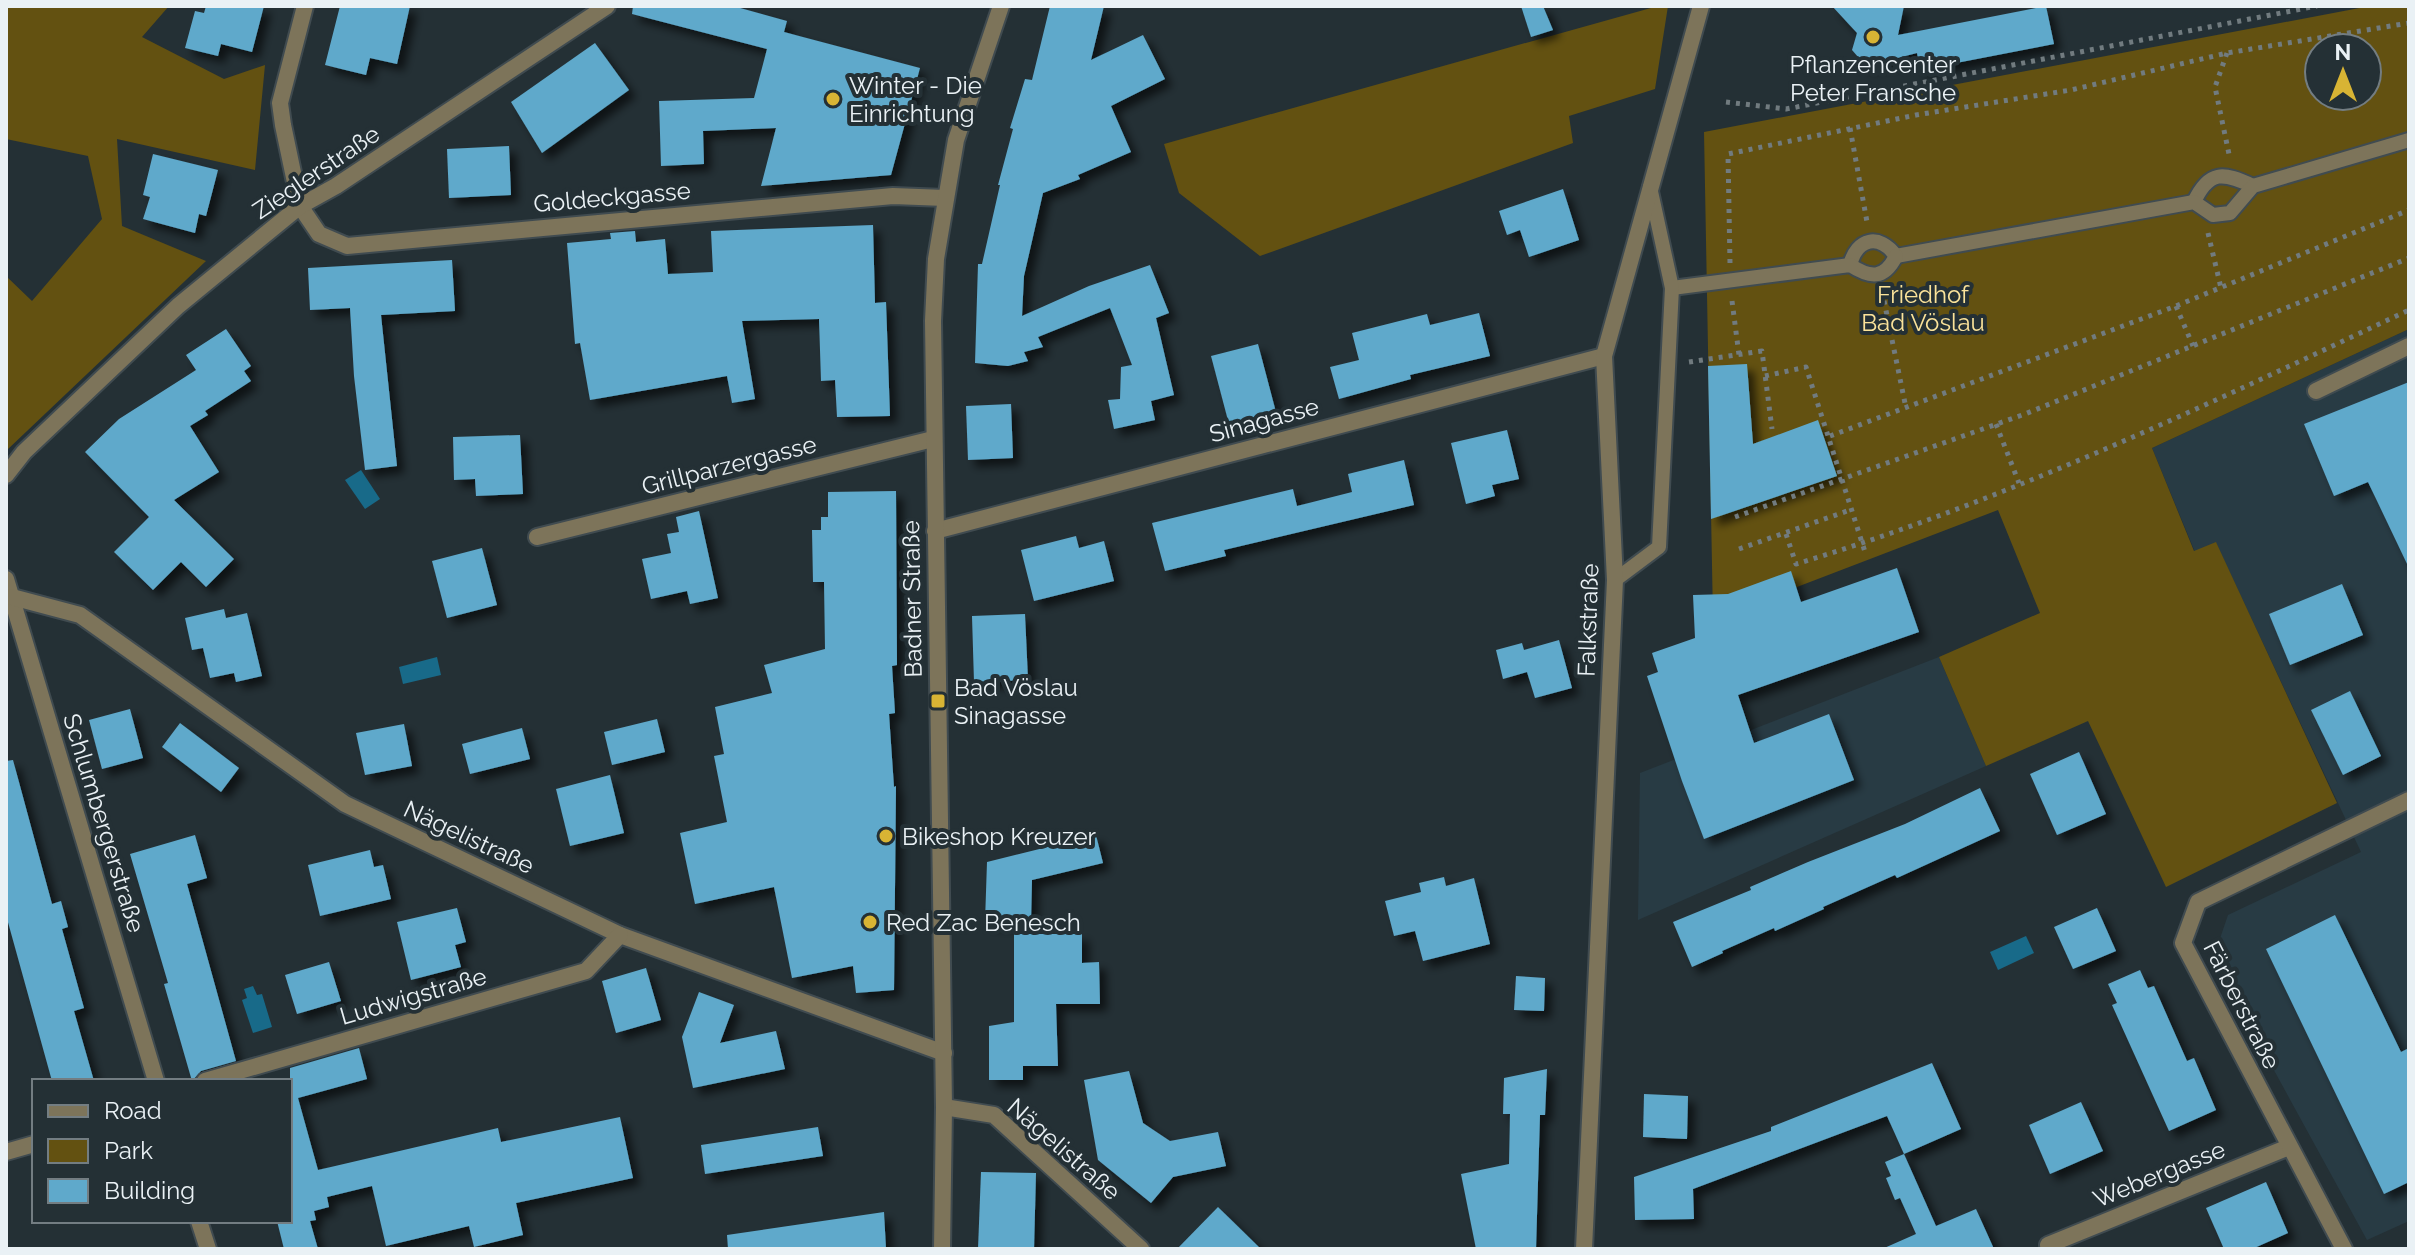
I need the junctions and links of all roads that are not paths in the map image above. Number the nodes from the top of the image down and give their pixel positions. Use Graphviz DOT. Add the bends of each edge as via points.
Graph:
graph roads {
  1 [pos="305,6"];
  2 [pos="607,6"];
  3 [pos="1001,6"];
  4 [pos="1701,6"];
  5 [pos="2409,140"];
  6 [pos="1650,186"];
  7 [pos="2253,186"];
  8 [pos="945,198"];
  9 [pos="2194,202"];
  10 [pos="300,206"];
  11 [pos="1896,256"];
  12 [pos="1850,265"];
  13 [pos="1672,288"];
  14 [pos="2409,346"];
  15 [pos="1604,356"];
  16 [pos="2316,391"];
  17 [pos="933,439"];
  18 [pos="6,475"];
  19 [pos="935,531"];
  20 [pos="537,537"];
  21 [pos="6,579"];
  22 [pos="1615,580"];
  23 [pos="12,597"];
  24 [pos="2409,800"];
  25 [pos="620,935"];
  26 [pos="944,1053"];
  27 [pos="155,1079"];
  28 [pos="212,1079"];
  29 [pos="944,1107"];
  30 [pos="32,1145"];
  31 [pos="2289,1147"];
  32 [pos="6,1152"];
  33 [pos="200,1223"];
  34 [pos="2048,1245"];
  35 [pos="208,1249"];
  36 [pos="942,1249"];
  37 [pos="1141,1249"];
  38 [pos="1584,1249"];
  39 [pos="2344,1249"];
  1 -- 10 [label="street" via="280,103"];
  2 -- 10 [label="street, Zieglerstraße"];
  3 -- 8 [label="street, Badner Straße" via="956,140"];
  4 -- 6 [label="street, Falkstraße"];
  5 -- 7 [label="lane"];
  6 -- 13 [label="lane"];
  6 -- 15 [label="street, Falkstraße"];
  7 -- 9 [label="lane" via="2231,176 2212,177 2202,184"];
  7 -- 9 [label="lane" via="2230,213 2213,215"];
  8 -- 10 [label="street, Goldeckgasse" via="893,196 347,246 319,234"];
  8 -- 17 [label="street, Badner Straße" via="936,259"];
  9 -- 11 [label="lane"];
  10 -- 18 [label="street, Zieglerstraße" via="178,306"];
  11 -- 12 [label="lane" via="1890,268 1878,274 1865,275"];
  11 -- 12 [label="lane" via="1888,245 1870,242 1853,253"];
  12 -- 13 [label="lane"];
  13 -- 22 [label="lane" via="1659,547"];
  14 -- 16 [label="street"];
  15 -- 19 [label="street, Sinagasse"];
  15 -- 22 [label="street, Falkstraße"];
  17 -- 19 [label="street, Badner Straße"];
  17 -- 20 [label="street, Grillparzergasse"];
  19 -- 26 [label="street, Badner Straße"];
  21 -- 23 [label="street, Schlumbergerstraße"];
  22 -- 38 [label="street, Falkstraße"];
  23 -- 25 [label="street, Nägelistraße" via="80,615 345,804"];
  23 -- 27 [label="street, Schlumbergerstraße"];
  24 -- 31 [label="street, Färberstraße" via="2198,902 2183,943"];
  25 -- 26 [label="street, Nägelistraße"];
  25 -- 28 [label="street, Ludwigstraße" via="586,971"];
  26 -- 29 [label="street, Badner Straße"];
  29 -- 36 [label="street, Badner Straße"];
  29 -- 37 [label="street, Nägelistraße" via="994,1115"];
  30 -- 32 [label="street"];
  31 -- 34 [label="street, Webergasse"];
  31 -- 39 [label="street, Färberstraße"];
  33 -- 35 [label="street"];
}
